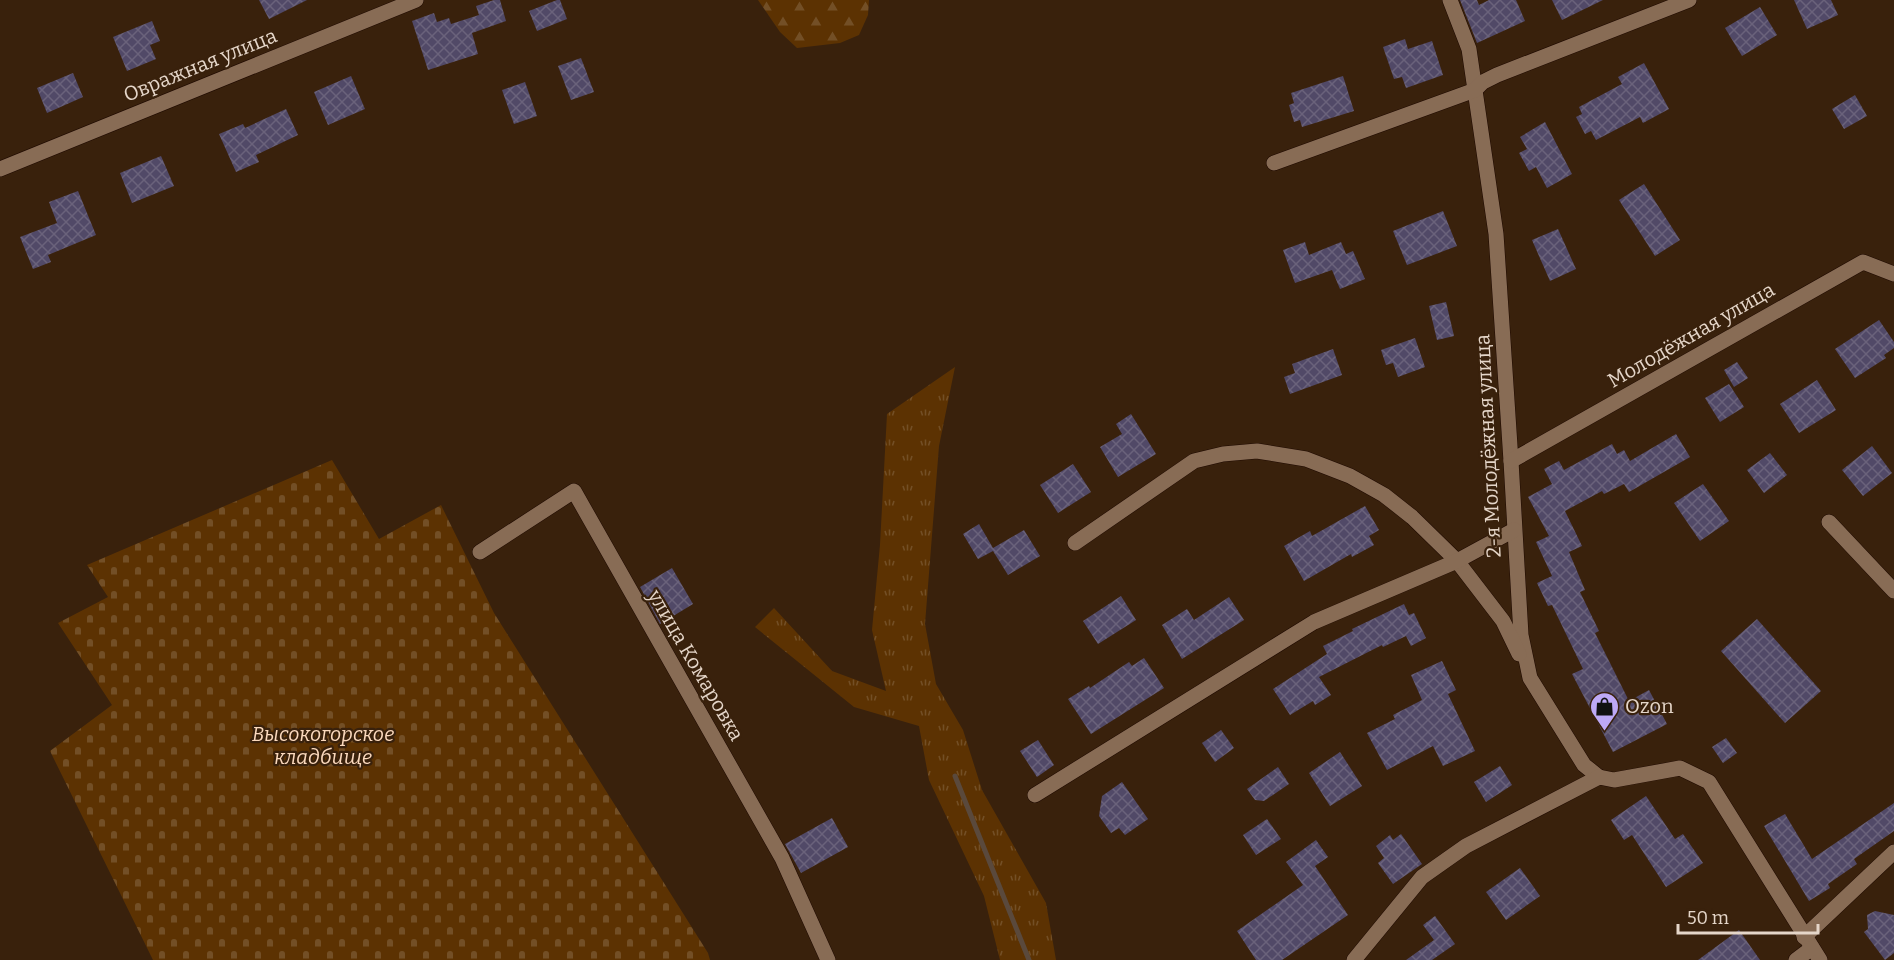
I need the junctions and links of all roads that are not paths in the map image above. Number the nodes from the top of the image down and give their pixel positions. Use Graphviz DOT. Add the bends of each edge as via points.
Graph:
graph roads {
  1 [pos="416,0"];
  2 [pos="1450,0"];
  3 [pos="1689,0"];
  4 [pos="1475,90"];
  5 [pos="1274,163"];
  6 [pos="0,169"];
  7 [pos="1894,274"];
  8 [pos="1511,461"];
  9 [pos="1829,522"];
  10 [pos="1514,530"];
  11 [pos="1075,543"];
  12 [pos="480,552"];
  13 [pos="1457,561"];
  14 [pos="1894,591"];
  15 [pos="1530,678"];
  16 [pos="1599,777"];
  17 [pos="1035,795"];
  18 [pos="1894,852"];
  19 [pos="1812,948"];
  20 [pos="828,960"];
  21 [pos="1354,960"];
  22 [pos="1796,960"];
  1 -- 6 [label="street, Овражная улица"];
  2 -- 4 [label="street, 2-я Молодёжная улица" via="1469,50"];
  3 -- 4 [label="street" via="1497,75"];
  4 -- 5 [label="street"];
  4 -- 8 [label="street, 2-я Молодёжная улица" via="1496,234"];
  7 -- 8 [label="street, Молодёжная улица" via="1863,262"];
  8 -- 10 [label="street, 2-я Молодёжная улица"];
  9 -- 14 [label="street"];
  10 -- 13 [label="street"];
  10 -- 15 [label="street, 2-я Молодёжная улица" via="1521,635"];
  11 -- 13 [label="street" via="1194,461 1257,451 1306,459 1350,476 1412,517"];
  12 -- 20 [label="street, улица Комаровка" via="574,491 782,858"];
  13 -- 15 [label="street" via="1503,621"];
  13 -- 17 [label="street" via="1314,622"];
  15 -- 16 [label="street, 2-я Молодёжная улица" via="1584,765"];
  16 -- 19 [label="street" via="1614,780 1680,768 1709,782"];
  16 -- 21 [label="street" via="1466,846 1422,877"];
  18 -- 19 [label="street"];
  19 -- 22 [label="street"];
}
